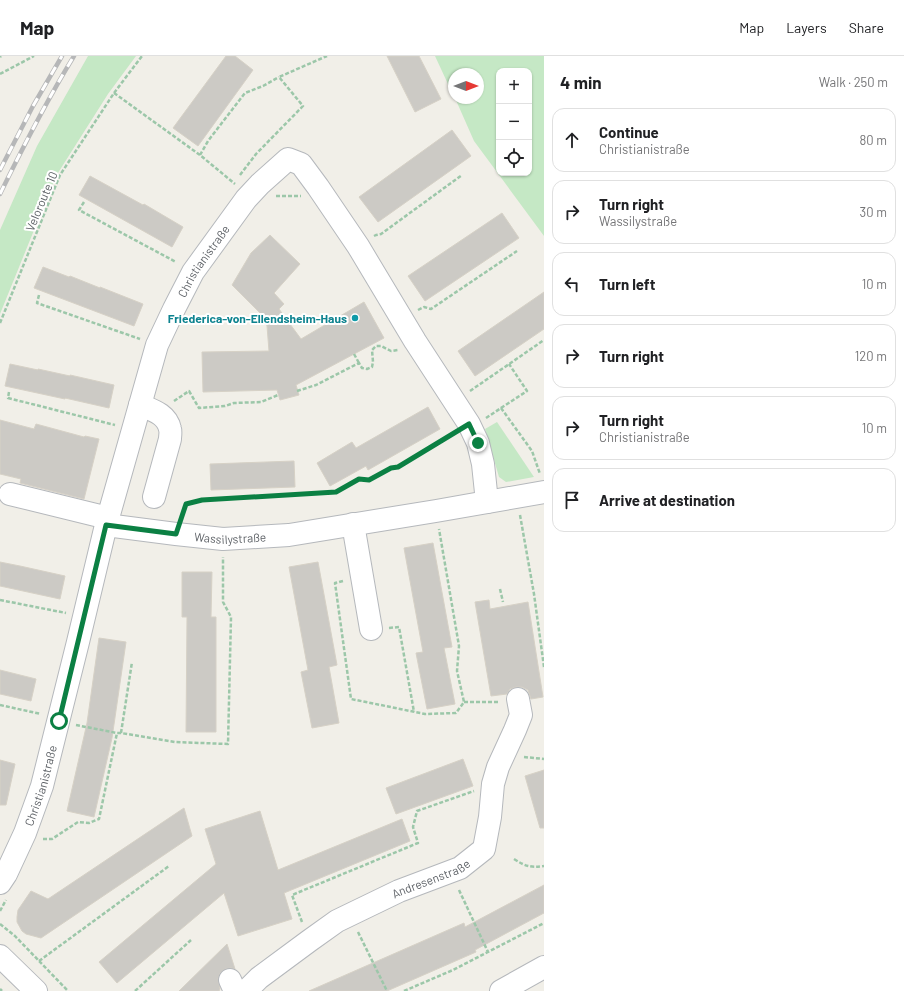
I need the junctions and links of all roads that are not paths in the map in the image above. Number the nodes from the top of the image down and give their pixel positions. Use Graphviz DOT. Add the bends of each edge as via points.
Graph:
graph roads {
  1 [pos="149,408"];
  2 [pos="543,484"];
  3 [pos="10,494"];
  4 [pos="154,497"];
  5 [pos="487,502"];
  6 [pos="107,522"];
  7 [pos="353,524"];
  8 [pos="371,629"];
  9 [pos="511,700"];
  10 [pos="3,891"];
  11 [pos="0,956"];
  12 [pos="544,967"];
  13 [pos="237,987"];
  14 [pos="36,991"];
  15 [pos="501,991"];
  1 -- 4 [label="street" via="166,420 170,429 170,439"];
  1 -- 5 [label="street, Christianistraße" via="157,345 193,272 242,189 260,184 288,159 301,164 318,187 358,246 415,342 470,426 478,443 483,464"];
  1 -- 6 [label="street, Christianistraße" via="133,430"];
  2 -- 5 [label="street, Wassilystraße"];
  3 -- 6 [label="street, Wassilystraße"];
  5 -- 7 [label="street, Wassilystraße"];
  6 -- 7 [label="street, Wassilystraße" via="176,534 223,538 289,535"];
  6 -- 10 [label="street, Christianistraße" via="42,786 25,833 6,874"];
  7 -- 8 [label="street"];
  9 -- 13 [label="street, Andresenstraße" via="521,715 493,784 484,849 460,868 399,891 338,921 259,978"];
  11 -- 14 [label="street"];
  12 -- 15 [label="street"];
}
